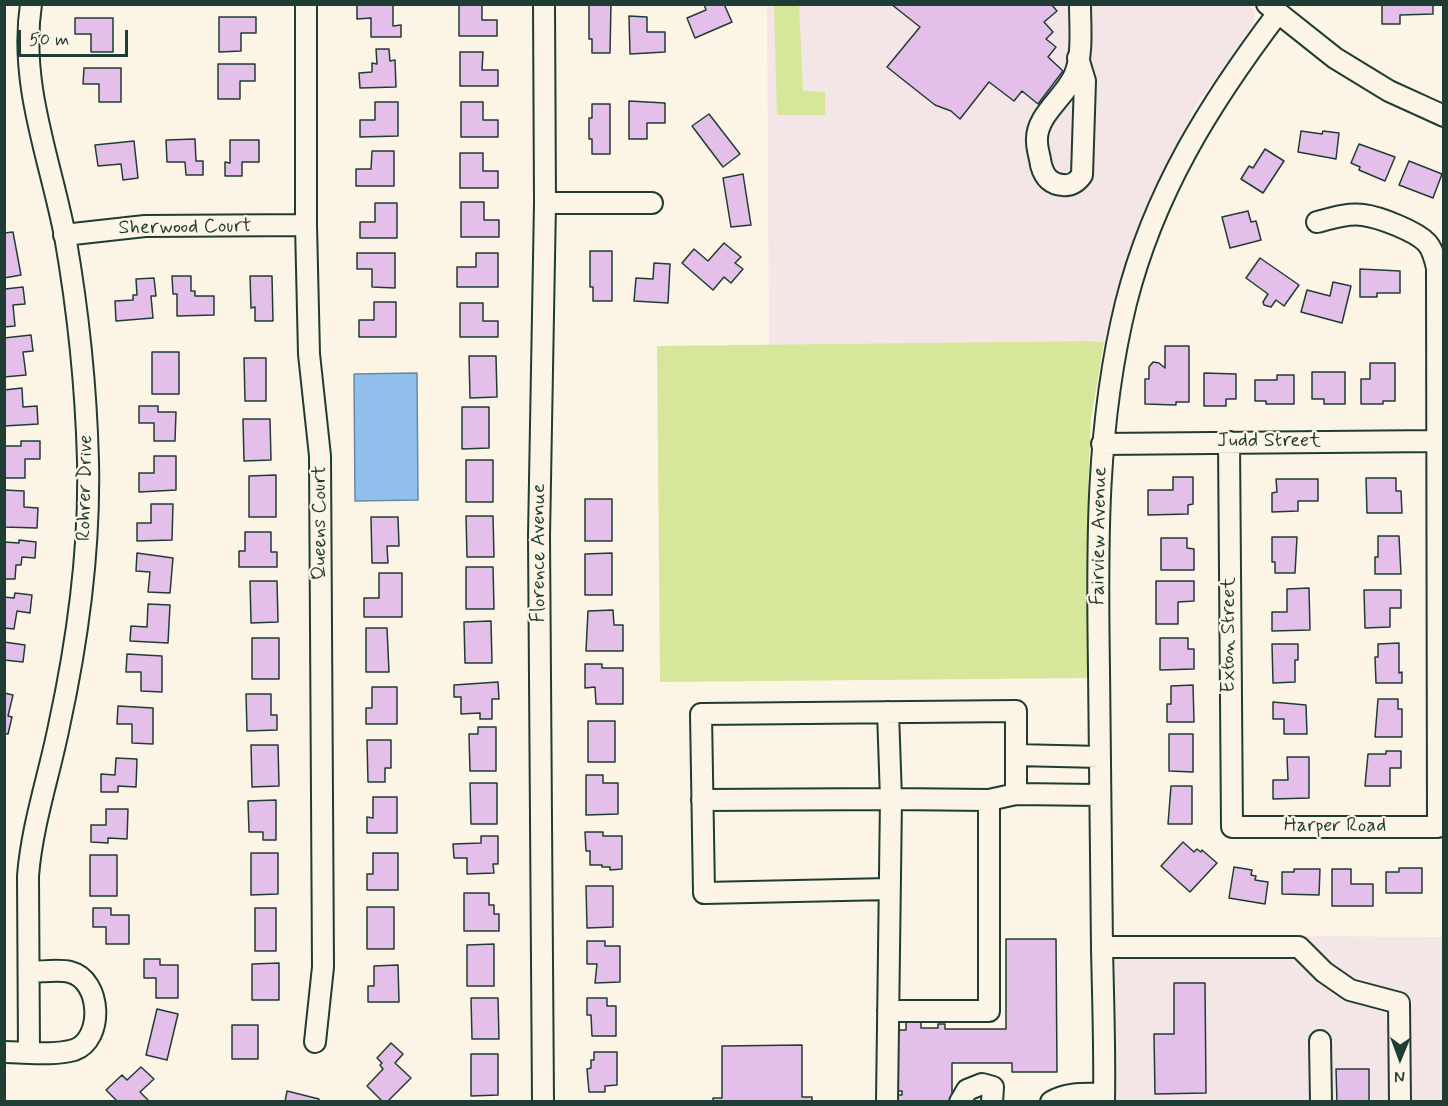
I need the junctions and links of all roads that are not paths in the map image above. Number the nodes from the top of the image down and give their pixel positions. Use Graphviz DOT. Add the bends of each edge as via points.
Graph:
graph roads {
  1 [pos="31,4"];
  2 [pos="306,4"];
  3 [pos="544,4"];
  4 [pos="1080,4"];
  5 [pos="1272,9"];
  6 [pos="1078,58"];
  7 [pos="1443,116"];
  8 [pos="652,203"];
  9 [pos="544,204"];
  10 [pos="1317,222"];
  11 [pos="306,225"];
  12 [pos="64,235"];
  13 [pos="1437,441"];
  14 [pos="1229,442"];
  15 [pos="1102,444"];
  16 [pos="888,712"];
  17 [pos="1016,755"];
  18 [pos="1100,757"];
  19 [pos="1016,794"];
  20 [pos="1100,795"];
  21 [pos="891,799"];
  22 [pos="702,800"];
  23 [pos="989,800"];
  24 [pos="1232,827"];
  25 [pos="889,889"];
  26 [pos="1102,947"];
  27 [pos="29,972"];
  28 [pos="888,1011"];
  29 [pos="1320,1041"];
  30 [pos="315,1042"];
  31 [pos="4,1052"];
  32 [pos="29,1052"];
  33 [pos="1104,1098"];
  34 [pos="543,1101"];
  35 [pos="888,1101"];
  36 [pos="960,1101"];
  37 [pos="992,1101"];
  38 [pos="1051,1101"];
  39 [pos="1320,1101"];
  40 [pos="1400,1101"];
  1 -- 12 [label="street, Rohrer Drive" via="31,86"];
  2 -- 11 [label="street, Queens Court"];
  3 -- 9 [label="street, Florence Avenue"];
  4 -- 6 [label="street"];
  5 -- 7 [label="street" via="1335,58 1389,91"];
  5 -- 15 [label="street, Fairview Avenue" via="1216,98 1154,219 1126,303 1113,361"];
  6 -- 6 [label="street" via="1075,75 1037,130 1044,174 1060,185 1077,182 1082,175 1085,81"];
  8 -- 9 [label="street"];
  9 -- 34 [label="street, Florence Avenue" via="539,536"];
  10 -- 13 [label="street" via="1364,215 1410,231 1426,241 1434,253"];
  11 -- 12 [label="street, Sherwood Court" via="146,226"];
  11 -- 30 [label="street, Queens Court" via="309,354 321,456 323,967"];
  12 -- 27 [label="street, Rohrer Drive" via="86,397 86,537 70,675 30,849"];
  13 -- 14 [label="street, Judd Street"];
  13 -- 24 [label="street, Harper Road" via="1438,827"];
  14 -- 15 [label="street, Judd Street"];
  14 -- 24 [label="street, Exton Street"];
  15 -- 18 [label="street, Fairview Avenue" via="1097,541"];
  16 -- 17 [label="street" via="1016,711"];
  16 -- 21 [label="street"];
  16 -- 22 [label="street" via="701,714"];
  17 -- 18 [label="street"];
  17 -- 19 [label="street"];
  18 -- 20 [label="street, Fairview Avenue"];
  19 -- 20 [label="street"];
  19 -- 23 [label="street"];
  20 -- 26 [label="street, Fairview Avenue"];
  21 -- 22 [label="street"];
  21 -- 23 [label="street"];
  21 -- 25 [label="street"];
  22 -- 25 [label="street" via="704,893"];
  23 -- 28 [label="street" via="989,1011"];
  25 -- 28 [label="street"];
  26 -- 33 [label="street, Fairview Avenue"];
  26 -- 40 [label="street" via="1299,947 1350,990 1399,1003"];
  27 -- 32 [label="street, Rohrer Drive"];
  27 -- 32 [label="street" via="72,972 89,984 96,1018 89,1036 76,1049"];
  28 -- 35 [label="street"];
  29 -- 39 [label="street"];
  31 -- 32 [label="street"];
  33 -- 38 [label="street" via="1074,1094"];
  36 -- 37 [label="street" via="967,1090 982,1084 993,1087"];
}
